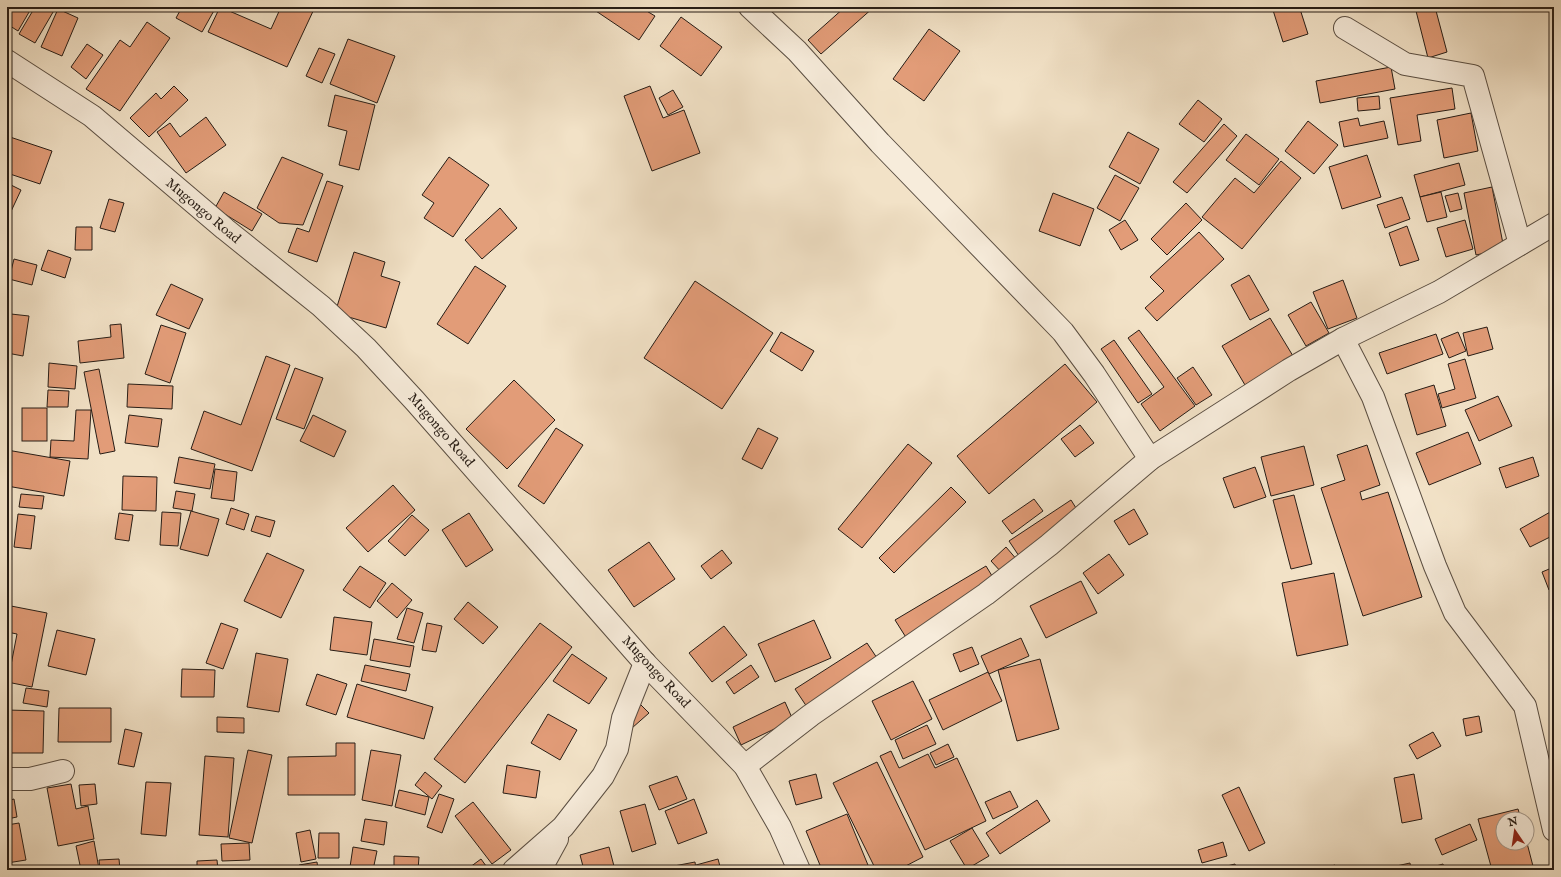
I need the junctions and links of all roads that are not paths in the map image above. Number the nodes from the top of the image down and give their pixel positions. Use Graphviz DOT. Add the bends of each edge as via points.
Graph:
graph roads {
  1 [pos="750,7"];
  2 [pos="1345,28"];
  3 [pos="7,61"];
  4 [pos="1554,224"];
  5 [pos="1520,244"];
  6 [pos="1343,339"];
  7 [pos="1150,459"];
  8 [pos="645,663"];
  9 [pos="745,766"];
  10 [pos="63,771"];
  11 [pos="7,779"];
  12 [pos="563,827"];
  13 [pos="1554,830"];
  14 [pos="514,870"];
  15 [pos="540,870"];
  16 [pos="799,870"];
  1 -- 7 [label="street" via="796,51 1063,332"];
  2 -- 5 [label="street" via="1406,64 1473,76"];
  3 -- 8 [label="street, Mugongo Road" via="92,116 225,230 321,306 366,348"];
  4 -- 5 [label="street"];
  5 -- 6 [label="street" via="1439,292"];
  6 -- 7 [label="street" via="1289,370"];
  6 -- 13 [label="street" via="1373,397 1434,566 1455,613 1525,706"];
  7 -- 9 [label="street" via="1049,545 986,594 811,715"];
  8 -- 9 [label="street, Mugongo Road"];
  8 -- 12 [label="street" via="623,718 616,749 603,776"];
  9 -- 16 [label="street, Mugongo Road" via="780,827"];
  10 -- 11 [label="street" via="30,779"];
  12 -- 14 [label="street"];
  12 -- 15 [label="street"];
}
